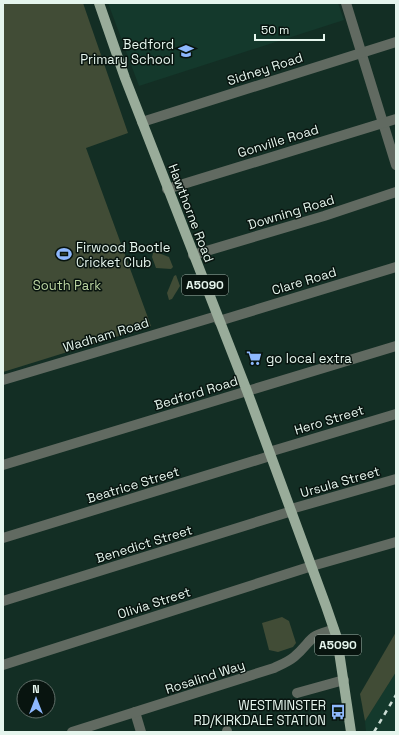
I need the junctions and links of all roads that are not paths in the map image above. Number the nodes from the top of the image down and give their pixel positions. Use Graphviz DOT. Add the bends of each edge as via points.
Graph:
graph roads {
  1 [pos="100,3"];
  2 [pos="346,3"];
  3 [pos="396,42"];
  4 [pos="361,53"];
  5 [pos="396,119"];
  6 [pos="142,122"];
  7 [pos="382,124"];
  8 [pos="396,165"];
  9 [pos="167,189"];
  10 [pos="396,192"];
  11 [pos="193,255"];
  12 [pos="396,267"];
  13 [pos="218,318"];
  14 [pos="396,346"];
  15 [pos="3,380"];
  16 [pos="247,391"];
  17 [pos="396,414"];
  18 [pos="270,454"];
  19 [pos="3,465"];
  20 [pos="396,479"];
  21 [pos="292,510"];
  22 [pos="3,538"];
  23 [pos="396,542"];
  24 [pos="312,566"];
  25 [pos="3,601"];
  26 [pos="334,630"];
  27 [pos="3,665"];
  28 [pos="344,680"];
  29 [pos="297,693"];
  30 [pos="135,712"];
  31 [pos="351,730"];
  32 [pos="72,732"];
  33 [pos="141,732"];
  1 -- 6 [label="main road, Hawthorne Road / A5090"];
  2 -- 4 [label="street"];
  3 -- 4 [label="street, Sidney Road"];
  4 -- 6 [label="street, Sidney Road"];
  4 -- 7 [label="street"];
  5 -- 7 [label="street, Gonville Road"];
  6 -- 9 [label="main road, Hawthorne Road / A5090"];
  7 -- 8 [label="street"];
  7 -- 9 [label="street, Gonville Road"];
  9 -- 11 [label="main road, Hawthorne Road / A5090"];
  10 -- 11 [label="street, Downing Road"];
  11 -- 13 [label="main road, Hawthorne Road / A5090"];
  12 -- 13 [label="street, Clare Road"];
  13 -- 15 [label="street, Wadham Road"];
  13 -- 16 [label="main road, Hawthorne Road / A5090"];
  14 -- 16 [label="street, Bedford Road"];
  16 -- 18 [label="main road, Hawthorne Road / A5090"];
  16 -- 19 [label="street, Bedford Road"];
  17 -- 18 [label="street, Hero Street"];
  18 -- 21 [label="main road, Hawthorne Road / A5090"];
  18 -- 22 [label="street, Beatrice Street"];
  20 -- 21 [label="street, Ursula Street"];
  21 -- 24 [label="main road, Hawthorne Road / A5090"];
  21 -- 25 [label="street, Benedict Street"];
  23 -- 24 [label="street, Olivia Street"];
  24 -- 26 [label="main road, A5090"];
  24 -- 27 [label="street, Olivia Street"];
  26 -- 28 [label="main road, A5090"];
  26 -- 30 [label="street, Rosalind Way" via="310,638 293,658 274,668"];
  28 -- 29 [label="street"];
  28 -- 31 [label="main road, A5090"];
  30 -- 32 [label="street, Rosalind Way"];
  30 -- 33 [label="street"];
}
